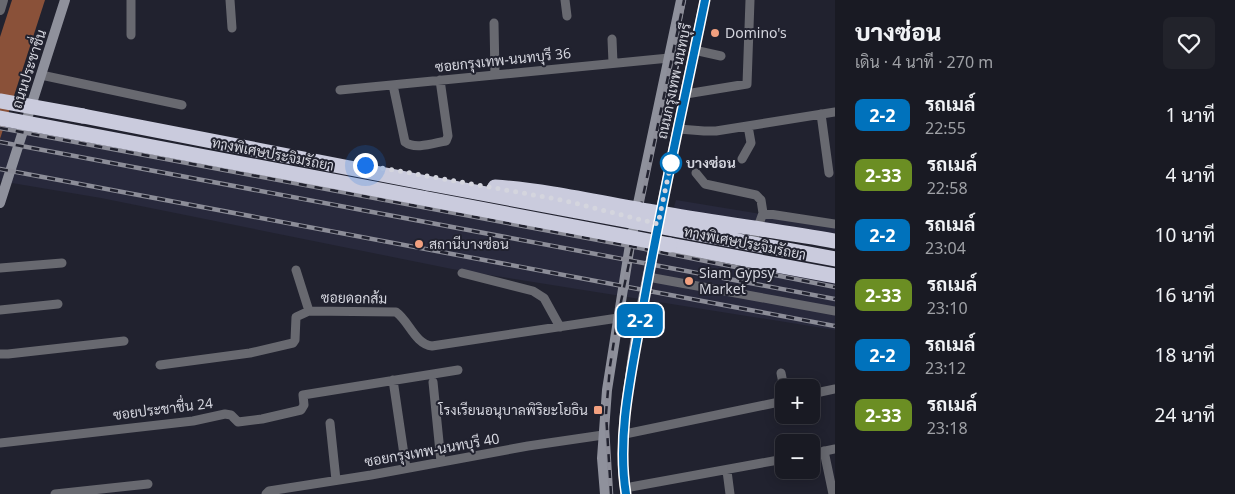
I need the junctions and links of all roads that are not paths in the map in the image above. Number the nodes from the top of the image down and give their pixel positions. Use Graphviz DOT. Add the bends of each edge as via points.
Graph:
graph roads {
  1 [pos="3,0"];
  2 [pos="65,0"];
  3 [pos="131,0"];
  4 [pos="230,0"];
  5 [pos="565,0"];
  6 [pos="681,0"];
  7 [pos="705,0"];
  8 [pos="750,0"];
  9 [pos="0,10"];
  10 [pos="567,16"];
  11 [pos="494,23"];
  12 [pos="232,28"];
  13 [pos="131,35"];
  14 [pos="612,39"];
  15 [pos="694,50"];
  16 [pos="721,56"];
  17 [pos="669,58"];
  18 [pos="613,63"];
  19 [pos="495,75"];
  20 [pos="41,76"];
  21 [pos="440,80"];
  22 [pos="392,85"];
  23 [pos="340,90"];
  24 [pos="686,94"];
  25 [pos="0,101"];
  26 [pos="33,101"];
  27 [pos="182,104"];
  28 [pos="835,112"];
  29 [pos="821,114"];
  30 [pos="0,118"];
  31 [pos="748,126"];
  32 [pos="679,128"];
  33 [pos="742,159"];
  34 [pos="696,173"];
  35 [pos="829,173"];
  36 [pos="427,183"];
  37 [pos="0,203"];
  38 [pos="763,213"];
  39 [pos="635,217"];
  40 [pos="658,224"];
  41 [pos="835,224"];
  42 [pos="835,241"];
  43 [pos="751,246"];
  44 [pos="835,261"];
  45 [pos="62,263"];
  46 [pos="0,268"];
  47 [pos="296,270"];
  48 [pos="462,273"];
  49 [pos="835,276"];
  50 [pos="648,277"];
  51 [pos="58,304"];
  52 [pos="0,310"];
  53 [pos="309,311"];
  54 [pos="835,311"];
  55 [pos="618,318"];
  56 [pos="560,327"];
  57 [pos="124,341"];
  58 [pos="0,354"];
  59 [pos="160,365"];
  60 [pos="458,370"];
  61 [pos="782,373"];
  62 [pos="783,379"];
  63 [pos="392,380"];
  64 [pos="433,382"];
  65 [pos="835,389"];
  66 [pos="820,392"];
  67 [pos="775,403"];
  68 [pos="330,422"];
  69 [pos="625,434"];
  70 [pos="603,435"];
  71 [pos="0,443"];
  72 [pos="835,449"];
  73 [pos="824,451"];
  74 [pos="820,452"];
  75 [pos="775,461"];
  76 [pos="441,462"];
  77 [pos="406,468"];
  78 [pos="727,471"];
  79 [pos="833,478"];
  80 [pos="336,480"];
  81 [pos="148,484"];
  82 [pos="625,491"];
  83 [pos="55,494"];
  84 [pos="266,494"];
  85 [pos="605,494"];
  86 [pos="730,494"];
  87 [pos="833,494"];
  1 -- 9 [label="street"];
  2 -- 20 [label="main road, ถนนประชาชื่น"];
  3 -- 13 [label="street"];
  4 -- 12 [label="street"];
  5 -- 10 [label="street"];
  6 -- 17 [label="main road, ถนนกรุงเทพ-นนทบุรี"];
  7 -- 15 [label="main road, ถนนกรุงเทพ-นนทบุรี"];
  8 -- 24 [label="street" via="747,84"];
  11 -- 19 [label="street"];
  14 -- 18 [label="street"];
  15 -- 16 [label="street"];
  15 -- 24 [label="main road, ถนนกรุงเทพ-นนทบุรี"];
  17 -- 18 [label="street, ซอยกรุงเทพ-นนทบุรี 36"];
  17 -- 39 [label="main road, ถนนกรุงเทพ-นนทบุรี"];
  18 -- 19 [label="street, ซอยกรุงเทพ-นนทบุรี 36"];
  19 -- 21 [label="street, ซอยกรุงเทพ-นนทบุรี 36"];
  20 -- 26 [label="main road, ถนนประชาชื่น"];
  20 -- 27 [label="street"];
  21 -- 22 [label="street, ซอยกรุงเทพ-นนทบุรี 36"];
  21 -- 22 [label="street" via="448,136 446,141 418,145 404,142"];
  22 -- 23 [label="street, ซอยกรุงเทพ-นนทบุรี 36"];
  24 -- 32 [label="main road, ถนนกรุงเทพ-นนทบุรี"];
  25 -- 36 [label="highway, ทางพิเศษประจิมรัถยา, bridge"];
  26 -- 37 [label="main road, ถนนประชาชื่น"];
  26 -- 39 [label="street" via="562,200"];
  28 -- 29 [label="street"];
  29 -- 31 [label="street"];
  29 -- 35 [label="street"];
  30 -- 49 [label="highway, ทางพิเศษประจิมรัถยา, bridge"];
  31 -- 32 [label="street" via="704,132"];
  31 -- 33 [label="street" via="751,144"];
  32 -- 40 [label="main road, ถนนกรุงเทพ-นนทบุรี"];
  34 -- 38 [label="street" via="705,184 756,195 761,200"];
  36 -- 42 [label="highway, bridge" via="527,189"];
  36 -- 44 [label="highway, ทางพิเศษประจิมรัถยา, bridge"];
  38 -- 41 [label="street"];
  38 -- 43 [label="street"];
  39 -- 40 [label="main road"];
  39 -- 55 [label="main road, ถนนกรุงเทพ-นนทบุรี"];
  40 -- 43 [label="main road"];
  40 -- 50 [label="main road, ถนนกรุงเทพ-นนทบุรี"];
  43 -- 44 [label="main road"];
  45 -- 46 [label="street"];
  47 -- 53 [label="street"];
  48 -- 56 [label="street" via="533,291 544,298"];
  50 -- 54 [label="street"];
  50 -- 69 [label="main road, ถนนกรุงเทพ-นนทบุรี" via="628,391"];
  51 -- 52 [label="street"];
  53 -- 56 [label="street, ซอยดอกส้ม" via="396,312 420,341 432,346"];
  53 -- 59 [label="street, ซอยดอกส้ม" via="296,318 296,340 293,344"];
  55 -- 56 [label="street, ซอยดอกส้ม"];
  55 -- 70 [label="main road, ถนนกรุงเทพ-นนทบุรี"];
  57 -- 58 [label="street"];
  60 -- 63 [label="street, ซอยประชาชื่น 24"];
  61 -- 62 [label="street"];
  63 -- 71 [label="street, ซอยประชาชื่น 24" via="303,395 301,410 262,420 238,422 225,414"];
  63 -- 77 [label="street"];
  64 -- 76 [label="street"];
  65 -- 66 [label="street"];
  67 -- 69 [label="street"];
  68 -- 80 [label="street"];
  69 -- 82 [label="main road, ถนนกรุงเทพ-นนทบุรี" via="622,459"];
  70 -- 76 [label="street, ซอยกรุงเทพ-นนทบุรี 40"];
  70 -- 85 [label="main road, ถนนกรุงเทพ-นนทบุรี"];
  72 -- 73 [label="street"];
  73 -- 74 [label="street"];
  73 -- 79 [label="street"];
  75 -- 78 [label="street"];
  76 -- 77 [label="street, ซอยกรุงเทพ-นนทบุรี 40"];
  77 -- 80 [label="street, ซอยกรุงเทพ-นนทบุรี 40"];
  78 -- 82 [label="street"];
  78 -- 86 [label="street"];
  79 -- 87 [label="street"];
  80 -- 84 [label="street, ซอยกรุงเทพ-นนทบุรี 40"];
  81 -- 83 [label="street"];
}
